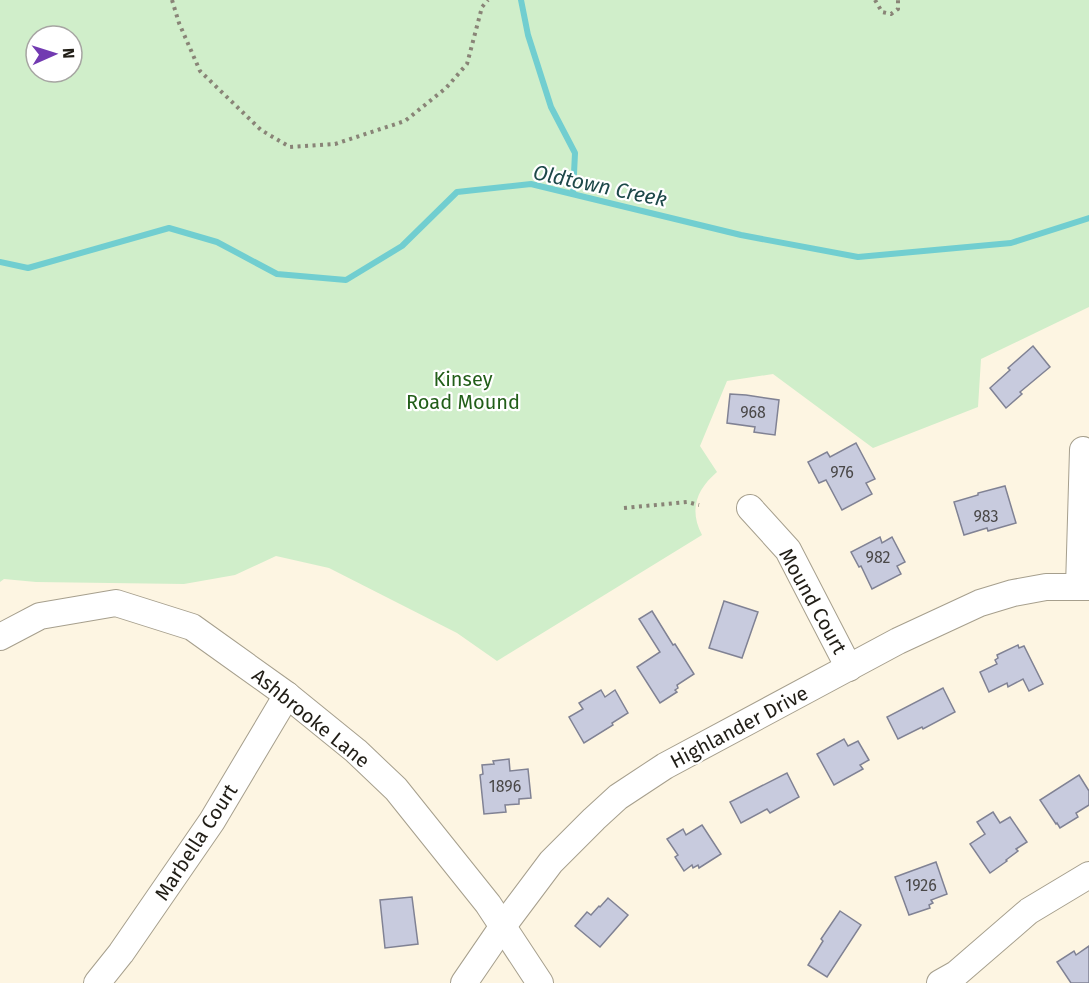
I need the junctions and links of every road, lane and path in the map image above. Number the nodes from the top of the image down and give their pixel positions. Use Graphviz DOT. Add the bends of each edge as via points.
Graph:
graph roads {
  1 [pos="172,0"];
  2 [pos="488,0"];
  3 [pos="875,0"];
  4 [pos="898,0"];
  5 [pos="1083,450"];
  6 [pos="699,505"];
  7 [pos="624,508"];
  8 [pos="750,508"];
  9 [pos="1084,587"];
  10 [pos="0,637"];
  11 [pos="849,668"];
  12 [pos="287,695"];
  13 [pos="1089,874"];
  14 [pos="503,926"];
  15 [pos="98,983"];
  16 [pos="464,983"];
  17 [pos="540,983"];
  18 [pos="940,983"];
  1 -- 2 [label="path" via="201,71 261,130 290,147 335,144 405,121 446,88 467,64 482,7"];
  3 -- 4 [label="path" via="882,12 891,14 898,9"];
  5 -- 9 [label="street"];
  6 -- 7 [label="path" via="687,502"];
  8 -- 11 [label="street, Mound Court" via="788,550"];
  9 -- 11 [label="street, Highlander Drive" via="1013,592 980,603"];
  10 -- 12 [label="street, Ashbrooke Lane" via="40,615 116,603 192,627"];
  11 -- 14 [label="street, Highlander Drive" via="665,766 618,796 550,862"];
  12 -- 14 [label="street, Ashbrooke Lane" via="396,789"];
  12 -- 15 [label="street, Marbella Court" via="212,821"];
  13 -- 18 [label="street" via="1029,911 956,974"];
  14 -- 16 [label="street, Highlander Drive"];
  14 -- 17 [label="street, Ashbrooke Lane"];
}
